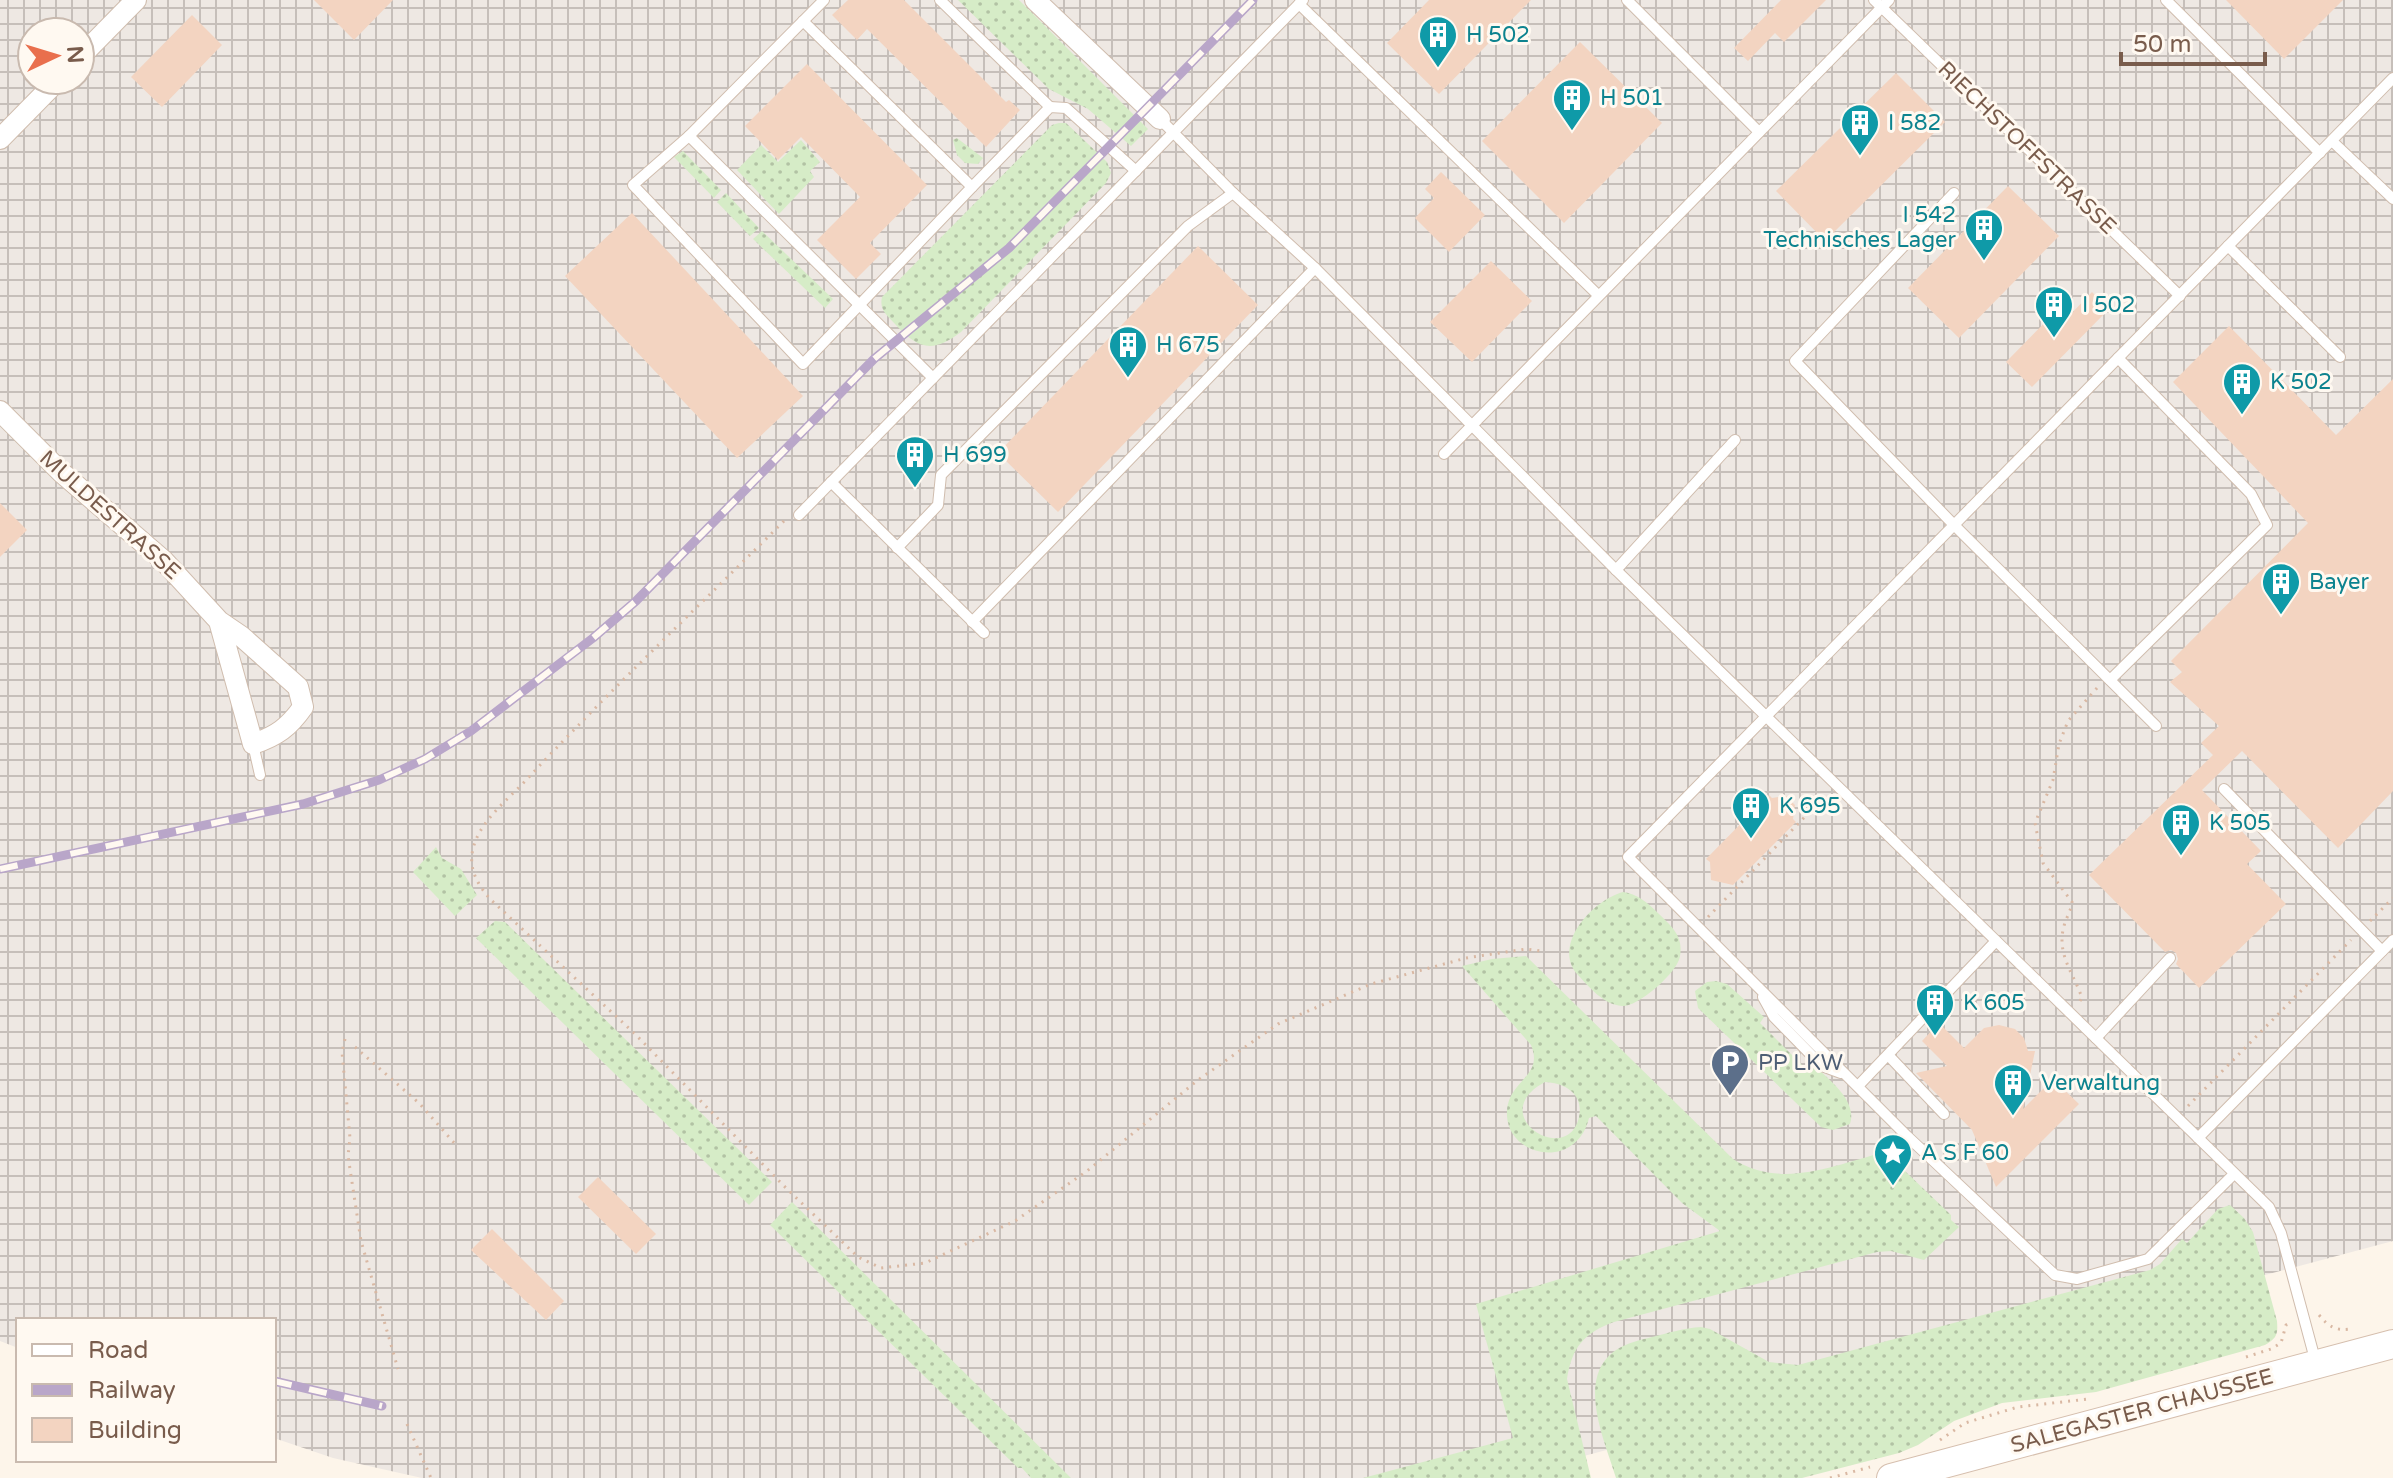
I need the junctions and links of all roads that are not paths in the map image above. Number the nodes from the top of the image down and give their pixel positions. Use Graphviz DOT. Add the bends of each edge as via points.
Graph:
graph roads {
  1 [pos="136,0"];
  2 [pos="824,0"];
  3 [pos="940,0"];
  4 [pos="1035,0"];
  5 [pos="1627,0"];
  6 [pos="2166,0"];
  7 [pos="1301,2"];
  8 [pos="1882,3"];
  9 [pos="803,21"];
  10 [pos="96,41"];
  11 [pos="2393,78"];
  12 [pos="42,96"];
  13 [pos="1050,107"];
  14 [pos="1162,122"];
  15 [pos="1759,132"];
  16 [pos="689,136"];
  17 [pos="0,139"];
  18 [pos="2332,141"];
  19 [pos="2320,153"];
  20 [pos="1136,171"];
  21 [pos="972,187"];
  22 [pos="1233,193"];
  23 [pos="1954,193"];
  24 [pos="2393,199"];
  25 [pos="2228,246"];
  26 [pos="1315,268"];
  27 [pos="1598,295"];
  28 [pos="2180,296"];
  29 [pos="859,305"];
  30 [pos="2340,357"];
  31 [pos="2118,358"];
  32 [pos="933,378"];
  33 [pos="0,411"];
  34 [pos="1473,424"];
  35 [pos="1735,440"];
  36 [pos="1444,454"];
  37 [pos="831,482"];
  38 [pos="799,515"];
  39 [pos="1954,525"];
  40 [pos="897,548"];
  41 [pos="1616,570"];
  42 [pos="219,621"];
  43 [pos="972,622"];
  44 [pos="984,633"];
  45 [pos="2108,679"];
  46 [pos="1766,716"];
  47 [pos="2156,726"];
  48 [pos="253,744"];
  49 [pos="260,775"];
  50 [pos="2224,789"];
  51 [pos="2393,940"];
  52 [pos="1996,941"];
  53 [pos="2382,951"];
  54 [pos="2170,958"];
  55 [pos="1759,988"];
  56 [pos="2096,1038"];
  57 [pos="1888,1055"];
  58 [pos="1846,1074"];
  59 [pos="1858,1086"];
  60 [pos="1944,1114"];
  61 [pos="2198,1138"];
  62 [pos="2234,1174"];
  63 [pos="2393,1344"];
  64 [pos="2316,1365"];
  65 [pos="1886,1471"];
  1 -- 10 [label="street"];
  2 -- 9 [label="lane"];
  3 -- 13 [label="lane"];
  4 -- 14 [label="street"];
  5 -- 15 [label="lane"];
  6 -- 19 [label="lane"];
  7 -- 14 [label="lane"];
  7 -- 27 [label="lane"];
  8 -- 15 [label="lane"];
  8 -- 28 [label="lane, RIECHSTOFFSTRASSE"];
  9 -- 16 [label="lane"];
  9 -- 21 [label="lane"];
  11 -- 18 [label="lane"];
  12 -- 17 [label="street"];
  13 -- 20 [label="lane" via="1066,108"];
  13 -- 21 [label="lane"];
  14 -- 20 [label="lane"];
  14 -- 22 [label="lane"];
  15 -- 27 [label="lane"];
  16 -- 29 [label="lane"];
  16 -- 29 [label="lane" via="633,185 803,364"];
  18 -- 19 [label="lane"];
  18 -- 24 [label="lane"];
  19 -- 25 [label="lane"];
  20 -- 32 [label="lane"];
  21 -- 29 [label="lane"];
  22 -- 26 [label="lane"];
  22 -- 40 [label="lane" via="1188,226 941,475 938,505"];
  23 -- 39 [label="lane" via="1795,361"];
  25 -- 28 [label="lane"];
  25 -- 30 [label="lane"];
  26 -- 34 [label="lane"];
  26 -- 43 [label="lane"];
  27 -- 34 [label="lane"];
  28 -- 31 [label="lane"];
  29 -- 32 [label="lane"];
  31 -- 39 [label="lane"];
  31 -- 45 [label="lane" via="2251,494 2267,525"];
  32 -- 37 [label="lane"];
  33 -- 42 [label="street, MULDESTRASSE" via="163,560"];
  34 -- 36 [label="lane"];
  34 -- 41 [label="lane"];
  35 -- 41 [label="lane"];
  37 -- 38 [label="lane"];
  37 -- 40 [label="lane"];
  39 -- 45 [label="lane"];
  39 -- 46 [label="lane"];
  40 -- 43 [label="lane"];
  41 -- 46 [label="lane"];
  42 -- 48 [label="street, MULDESTRASSE"];
  42 -- 48 [label="street, MULDESTRASSE" via="298,687 303,707 289,727"];
  43 -- 44 [label="lane"];
  45 -- 47 [label="lane"];
  46 -- 52 [label="lane"];
  46 -- 55 [label="lane" via="1628,857"];
  48 -- 49 [label="lane"];
  50 -- 53 [label="lane"];
  51 -- 53 [label="lane"];
  52 -- 56 [label="lane"];
  52 -- 57 [label="lane"];
  53 -- 61 [label="lane"];
  54 -- 56 [label="lane"];
  55 -- 58 [label="lane"];
  55 -- 58 [label="lane" via="1774,1017 1822,1066"];
  56 -- 61 [label="lane"];
  57 -- 59 [label="lane"];
  57 -- 60 [label="lane"];
  58 -- 59 [label="lane"];
  59 -- 62 [label="lane" via="2045,1268 2064,1279 2148,1259"];
  61 -- 62 [label="lane"];
  62 -- 64 [label="lane" via="2277,1220"];
  63 -- 64 [label="main road, SALEGASTER CHAUSSEE"];
  64 -- 65 [label="main road, SALEGASTER CHAUSSEE"];
}
